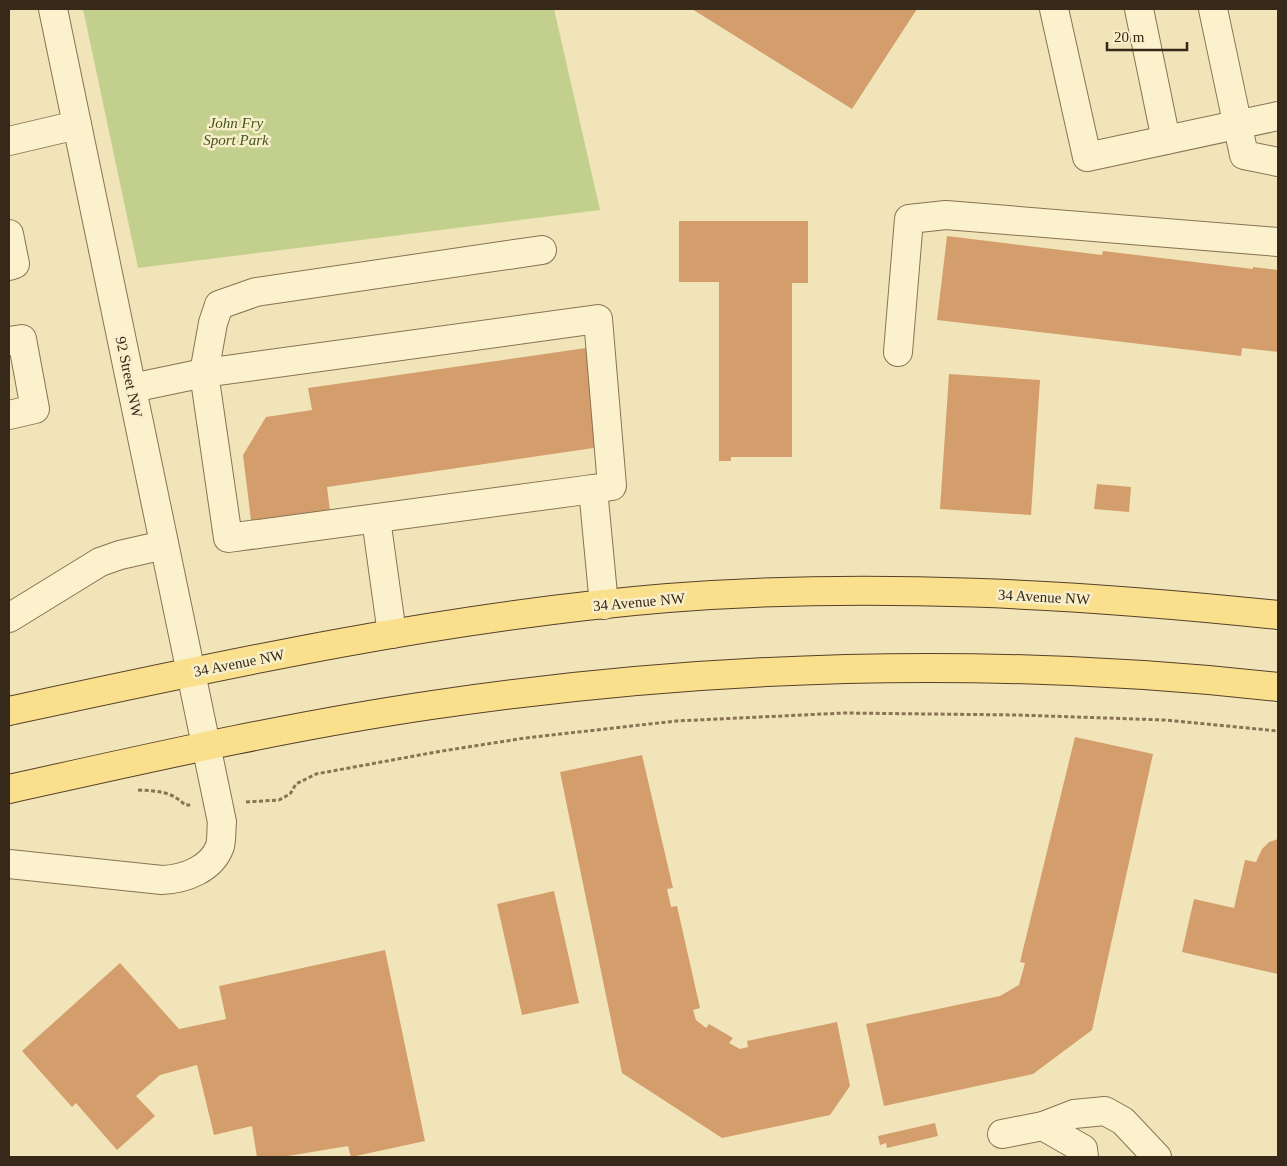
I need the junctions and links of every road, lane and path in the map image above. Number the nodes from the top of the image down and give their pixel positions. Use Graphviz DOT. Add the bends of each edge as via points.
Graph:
graph roads {
  1 [pos="54,9"];
  2 [pos="1054,9"];
  3 [pos="1139,9"];
  4 [pos="1213,9"];
  5 [pos="1278,116"];
  6 [pos="77,125"];
  7 [pos="1237,125"];
  8 [pos="1166,140"];
  9 [pos="9,141"];
  10 [pos="1278,162"];
  11 [pos="9,234"];
  12 [pos="1278,242"];
  13 [pos="542,250"];
  14 [pos="9,266"];
  15 [pos="9,341"];
  16 [pos="898,352"];
  17 [pos="204,374"];
  18 [pos="132,388"];
  19 [pos="9,415"];
  20 [pos="593,489"];
  21 [pos="376,519"];
  22 [pos="164,545"];
  23 [pos="604,604"];
  24 [pos="1278,615"];
  25 [pos="9,618"];
  26 [pos="392,634"];
  27 [pos="191,672"];
  28 [pos="1278,688"];
  29 [pos="9,711"];
  30 [pos="1278,731"];
  31 [pos="206,745"];
  32 [pos="9,789"];
  33 [pos="260,801"];
  34 [pos="9,864"];
  35 [pos="1043,1126"];
  36 [pos="1002,1134"];
  37 [pos="1150,1153"];
  38 [pos="1084,1157"];
  1 -- 6 [label="street, 92 Street NW"];
  2 -- 8 [label="street" via="1086,157"];
  3 -- 8 [label="street"];
  4 -- 7 [label="street"];
  5 -- 7 [label="street"];
  6 -- 9 [label="street"];
  6 -- 18 [label="street, 92 Street NW"];
  7 -- 8 [label="street"];
  7 -- 10 [label="street" via="1244,155"];
  11 -- 14 [label="street" via="15,264"];
  12 -- 16 [label="street" via="946,215 909,220"];
  13 -- 17 [label="street" via="256,292 219,305"];
  15 -- 19 [label="street" via="22,338 35,409"];
  17 -- 18 [label="street"];
  17 -- 20 [label="street" via="598,318 612,486"];
  17 -- 21 [label="street" via="228,538"];
  18 -- 22 [label="street, 92 Street NW"];
  20 -- 21 [label="street"];
  20 -- 23 [label="street"];
  21 -- 26 [label="street"];
  22 -- 25 [label="street" via="100,562"];
  22 -- 27 [label="street, 92 Street NW"];
  23 -- 24 [label="main road, 34 Avenue NW" via="703,596 885,592 1181,605"];
  23 -- 26 [label="main road, 34 Avenue NW"];
  26 -- 27 [label="main road, 34 Avenue NW"];
  27 -- 29 [label="main road, 34 Avenue NW"];
  27 -- 31 [label="street, 92 Street NW"];
  28 -- 31 [label="main road" via="1172,676 1049,670 884,668 760,673 486,698"];
  30 -- 33 [label="path" via="1164,720 1018,715 844,713 676,721 505,741 316,774 296,784 285,797"];
  31 -- 32 [label="main road"];
  31 -- 34 [label="street" via="222,822 220,844 214,858 202,868 186,876 162,880"];
  35 -- 36 [label="street"];
  35 -- 37 [label="street" via="1074,1114 1104,1111 1124,1121"];
  35 -- 38 [label="street" via="1083,1149"];
}
